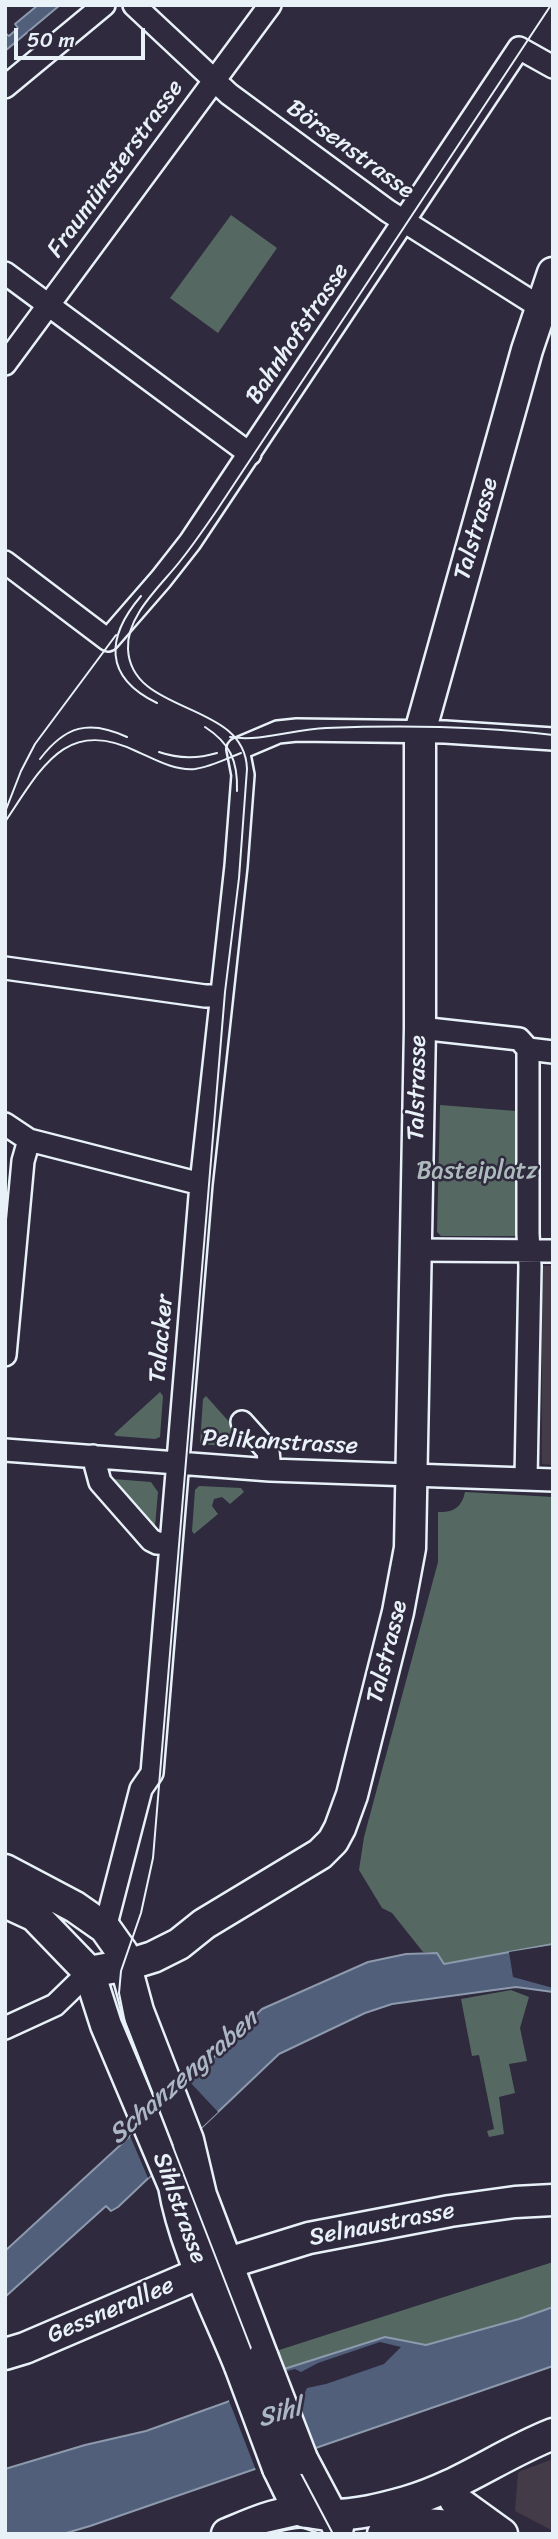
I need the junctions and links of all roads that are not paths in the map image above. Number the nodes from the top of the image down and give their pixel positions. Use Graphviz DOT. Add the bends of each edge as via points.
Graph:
graph roads {
  1 [pos="104,5"];
  2 [pos="134,5"];
  3 [pos="270,5"];
  4 [pos="553,67"];
  5 [pos="214,80"];
  6 [pos="5,87"];
  7 [pos="404,222"];
  8 [pos="5,273"];
  9 [pos="553,273"];
  10 [pos="49,305"];
  11 [pos="547,311"];
  12 [pos="5,364"];
  13 [pos="250,454"];
  14 [pos="5,562"];
  15 [pos="420,732"];
  16 [pos="553,739"];
  17 [pos="5,968"];
  18 [pos="221,996"];
  19 [pos="420,1028"];
  20 [pos="528,1049"];
  21 [pos="553,1052"];
  22 [pos="5,1124"];
  23 [pos="29,1140"];
  24 [pos="201,1184"];
  25 [pos="415,1250"];
  26 [pos="529,1251"];
  27 [pos="553,1251"];
  28 [pos="5,1355"];
  29 [pos="242,1422"];
  30 [pos="5,1450"];
  31 [pos="93,1455"];
  32 [pos="178,1465"];
  33 [pos="270,1470"];
  34 [pos="413,1475"];
  35 [pos="526,1479"];
  36 [pos="553,1480"];
  37 [pos="171,1545"];
  38 [pos="5,1870"];
  39 [pos="5,1902"];
  40 [pos="105,1928"];
  41 [pos="127,1965"];
  42 [pos="89,1972"];
  43 [pos="5,2028"];
  44 [pos="553,2200"];
  45 [pos="214,2267"];
  46 [pos="5,2354"];
  47 [pos="553,2434"];
  48 [pos="290,2464"];
  49 [pos="446,2489"];
  50 [pos="299,2511"];
  51 [pos="336,2528"];
  52 [pos="227,2534"];
  53 [pos="383,2534"];
  54 [pos="470,2534"];
  55 [pos="502,2534"];
  1 -- 6 [label="street"];
  2 -- 5 [label="street, Börsenstrasse"];
  3 -- 5 [label="street, Fraumünsterstrasse"];
  4 -- 7 [label="street, Bahnhofstrasse" via="519,48"];
  5 -- 7 [label="street, Börsenstrasse"];
  5 -- 10 [label="street, Fraumünsterstrasse"];
  7 -- 11 [label="street, Börsenstrasse"];
  7 -- 13 [label="street, Bahnhofstrasse"];
  8 -- 10 [label="street"];
  9 -- 11 [label="street, Talstrasse"];
  10 -- 12 [label="street, Fraumünsterstrasse"];
  10 -- 13 [label="street"];
  11 -- 15 [label="street, Talstrasse"];
  13 -- 14 [label="street, Bahnhofstrasse" via="162,579 108,639"];
  15 -- 16 [label="street"];
  15 -- 18 [label="street, Talacker" via="278,732 238,749 242,789"];
  15 -- 19 [label="street, Talstrasse"];
  17 -- 18 [label="street"];
  18 -- 24 [label="street, Talacker"];
  19 -- 20 [label="street" via="519,1039"];
  19 -- 25 [label="street, Talstrasse"];
  20 -- 21 [label="street"];
  20 -- 26 [label="street"];
  22 -- 23 [label="street"];
  23 -- 24 [label="street"];
  23 -- 28 [label="street" via="23,1161"];
  24 -- 32 [label="street, Talacker"];
  25 -- 26 [label="street"];
  25 -- 34 [label="street, Talstrasse"];
  26 -- 27 [label="street"];
  26 -- 35 [label="street"];
  29 -- 33 [label="street" via="268,1451"];
  30 -- 31 [label="street, Pelikanstrasse"];
  31 -- 32 [label="street, Pelikanstrasse"];
  31 -- 37 [label="street" via="100,1482 151,1540"];
  32 -- 33 [label="street, Pelikanstrasse"];
  32 -- 37 [label="street, Talacker"];
  33 -- 34 [label="street, Pelikanstrasse"];
  34 -- 35 [label="street, Pelikanstrasse"];
  34 -- 41 [label="street, Talstrasse" via="409,1564 358,1769 333,1841 320,1854 179,1944"];
  35 -- 36 [label="street, Pelikanstrasse"];
  37 -- 40 [label="street, Talacker" via="152,1773 141,1789"];
  38 -- 40 [label="street"];
  39 -- 42 [label="street" via="35,1916"];
  40 -- 41 [label="street, Sihlstrasse"];
  40 -- 42 [label="street"];
  41 -- 42 [label="street, Talstrasse"];
  41 -- 45 [label="street, Sihlstrasse" via="138,2011 188,2140"];
  42 -- 43 [label="street" via="55,2005"];
  42 -- 45 [label="street, Sihlstrasse" via="175,2188 181,2219"];
  44 -- 45 [label="street, Selnaustrasse" via="450,2211 309,2238"];
  45 -- 46 [label="street, Gessnerallee"];
  45 -- 48 [label="street, Sihlstrasse, bridge"];
  47 -- 49 [label="street"];
  48 -- 50 [label="street"];
  48 -- 51 [label="street"];
  49 -- 51 [label="street" via="363,2512"];
  49 -- 55 [label="street" via="460,2506"];
  50 -- 51 [label="street"];
  50 -- 52 [label="street" via="268,2517"];
  53 -- 54 [label="street" via="435,2523"];
}
